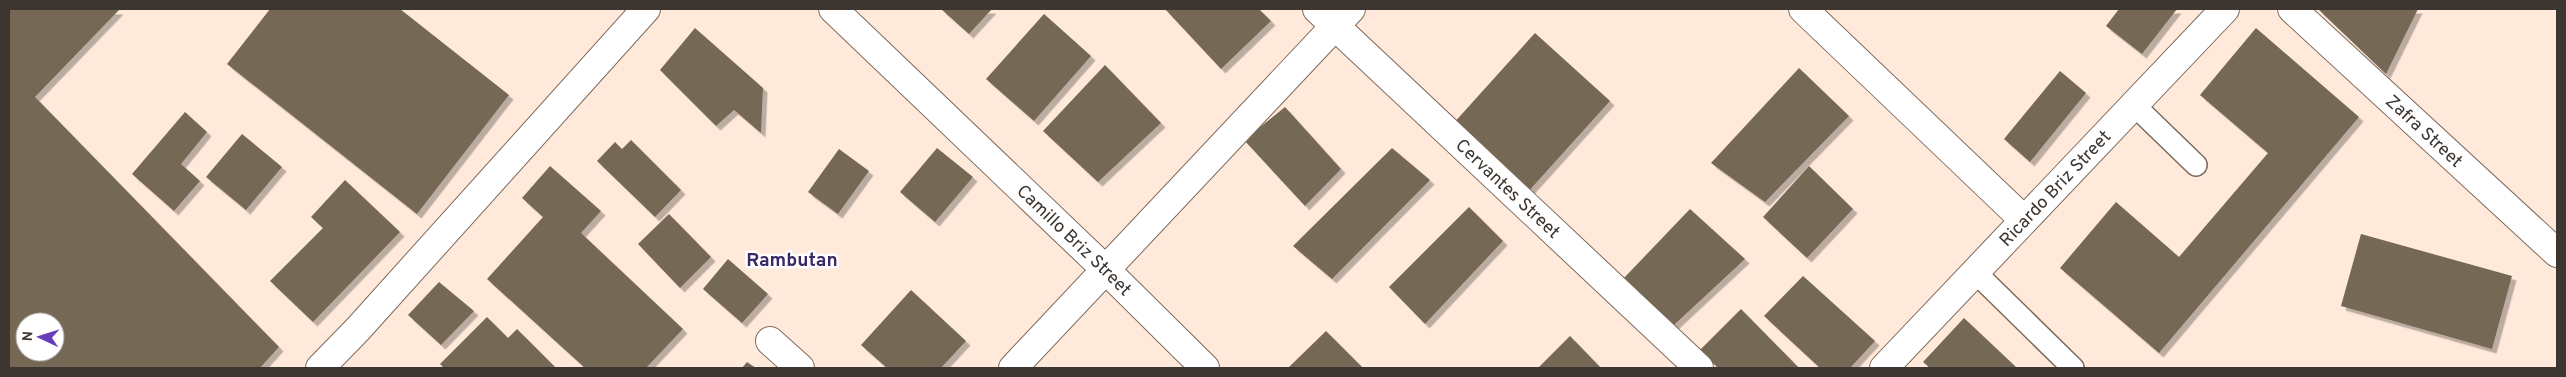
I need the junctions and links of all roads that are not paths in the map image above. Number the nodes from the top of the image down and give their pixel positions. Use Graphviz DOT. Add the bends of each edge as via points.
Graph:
graph roads {
  1 [pos="646,9"];
  2 [pos="833,9"];
  3 [pos="1803,9"];
  4 [pos="2226,9"];
  5 [pos="2292,9"];
  6 [pos="1334,14"];
  7 [pos="2134,105"];
  8 [pos="2196,165"];
  9 [pos="2024,220"];
  10 [pos="2557,253"];
  11 [pos="1106,270"];
  12 [pos="1975,272"];
  13 [pos="770,341"];
  14 [pos="320,368"];
  15 [pos="800,368"];
  16 [pos="1013,368"];
  17 [pos="1206,368"];
  18 [pos="1699,368"];
  19 [pos="1884,368"];
  20 [pos="2073,368"];
  1 -- 14 [label="street"];
  2 -- 11 [label="street, Camillo Briz Street"];
  3 -- 9 [label="street"];
  4 -- 7 [label="street, Ricardo Briz Street"];
  5 -- 10 [label="street, Zafra Street"];
  6 -- 11 [label="street"];
  6 -- 18 [label="street, Cervantes Street"];
  7 -- 8 [label="lane"];
  7 -- 9 [label="street, Ricardo Briz Street"];
  9 -- 12 [label="street, Ricardo Briz Street"];
  11 -- 16 [label="street"];
  11 -- 17 [label="street, Camillo Briz Street"];
  12 -- 19 [label="street, Ricardo Briz Street"];
  12 -- 20 [label="lane"];
  13 -- 15 [label="street"];
}
